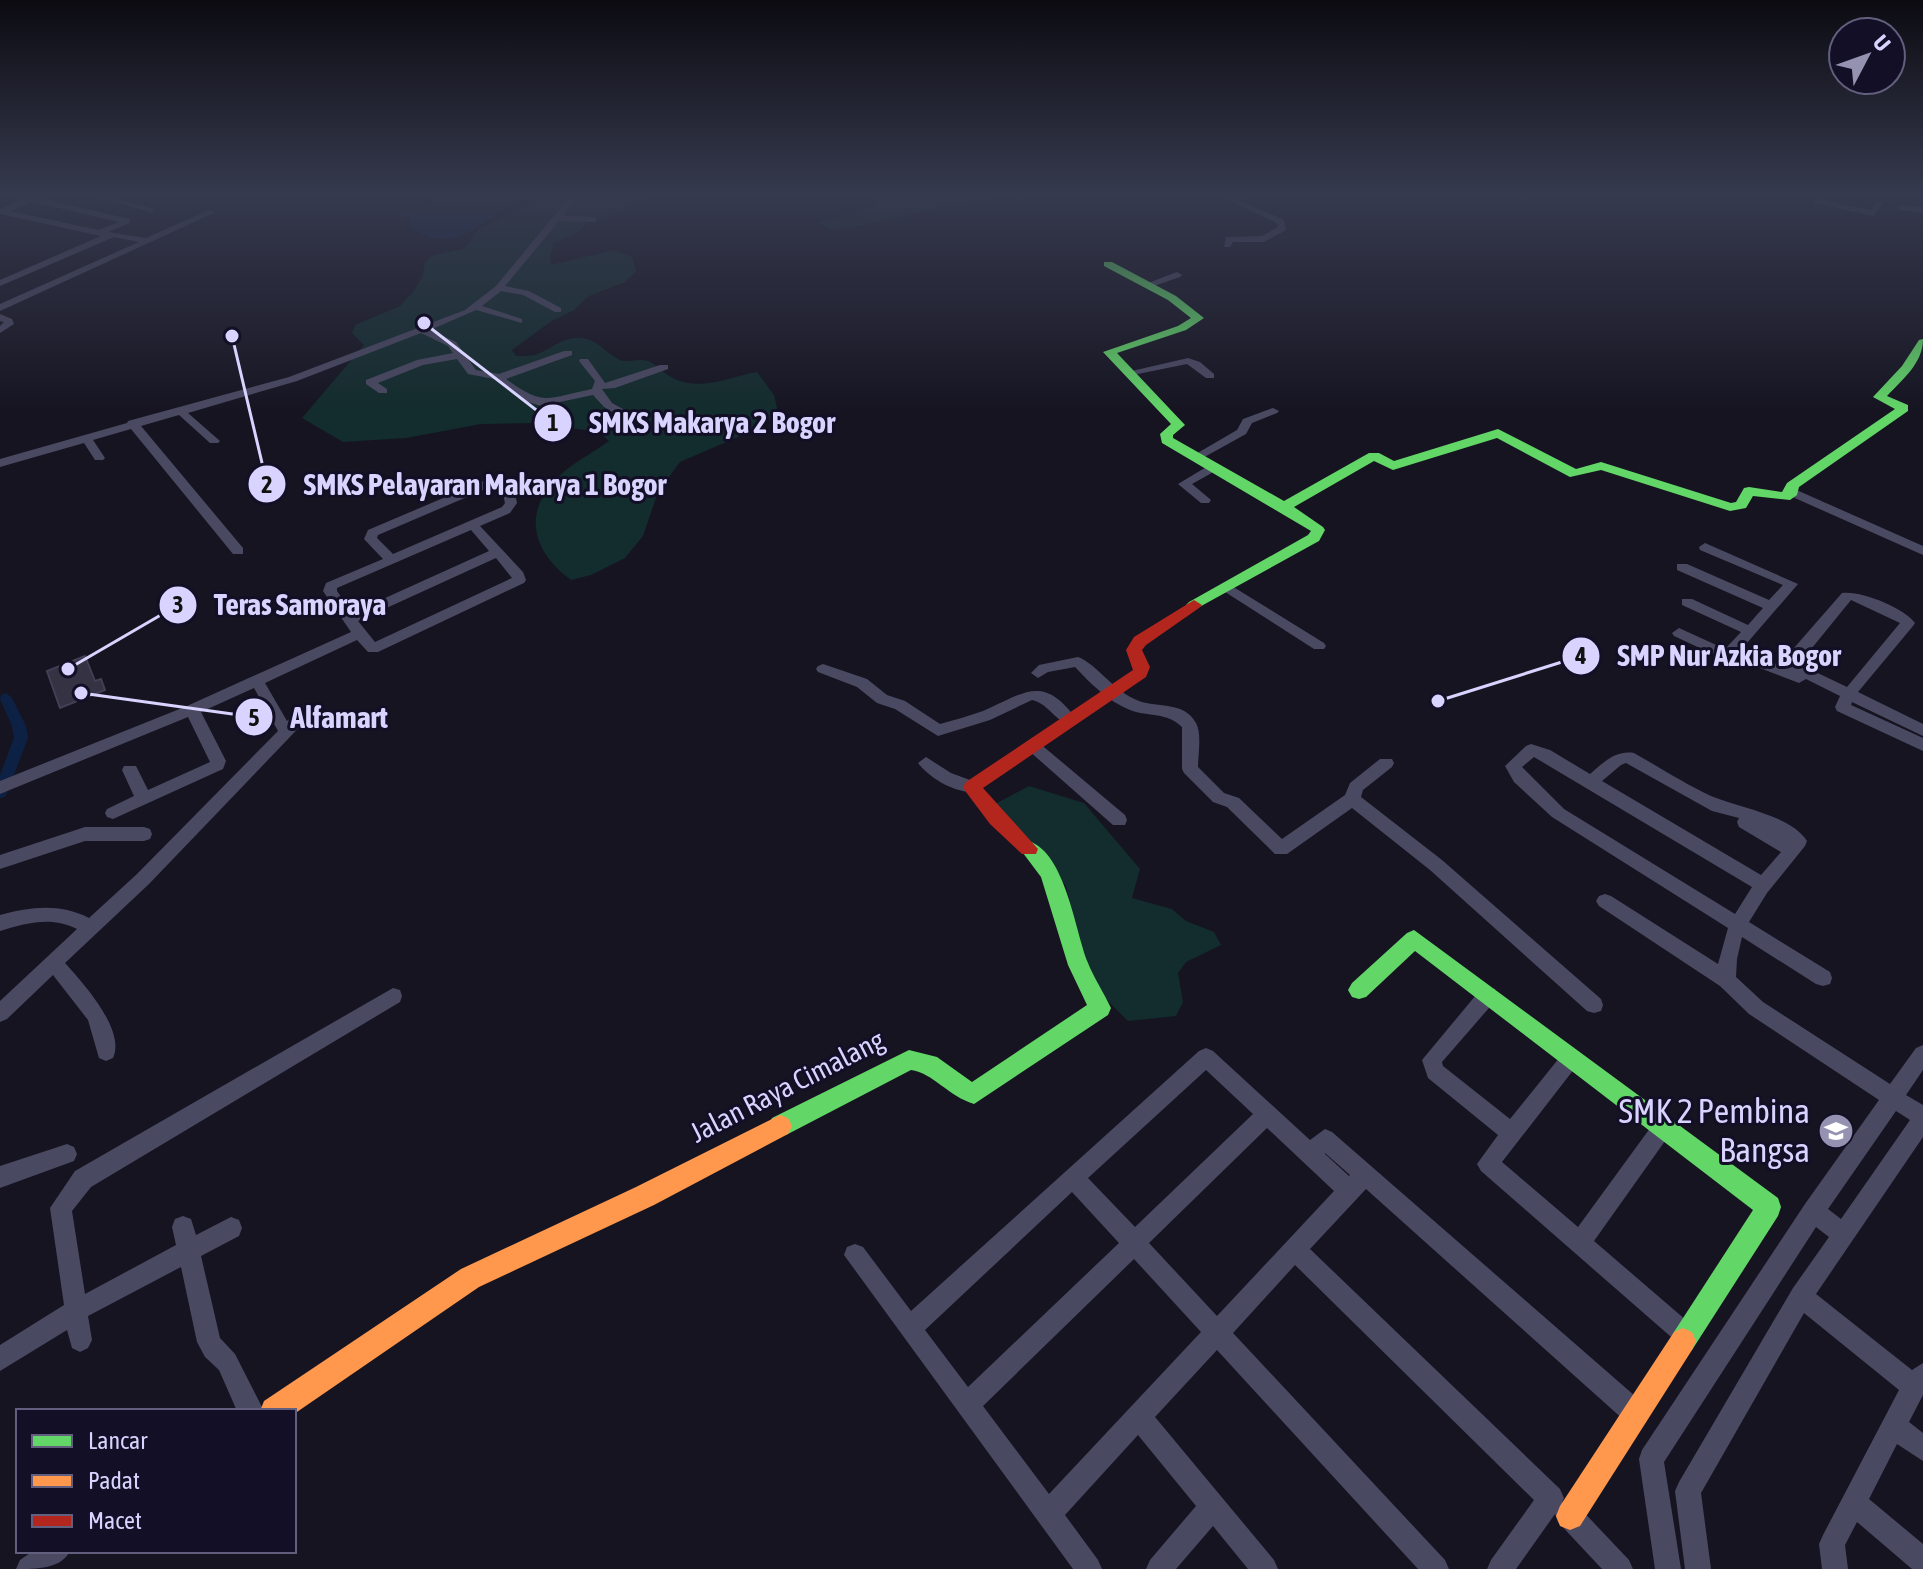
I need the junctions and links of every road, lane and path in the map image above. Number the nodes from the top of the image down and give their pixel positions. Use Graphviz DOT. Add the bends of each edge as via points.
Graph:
graph roads {
  1 [pos="5,266"];
  2 [pos="37,266"];
  3 [pos="92,266"];
  4 [pos="516,266"];
  5 [pos="1112,266"];
  6 [pos="25,272"];
  7 [pos="1177,275"];
  8 [pos="0,283"];
  9 [pos="1148,285"];
  10 [pos="499,288"];
  11 [pos="0,290"];
  12 [pos="18,295"];
  13 [pos="476,307"];
  14 [pos="0,308"];
  15 [pos="558,310"];
  16 [pos="0,317"];
  17 [pos="519,321"];
  18 [pos="0,330"];
  19 [pos="422,330"];
  20 [pos="1923,342"];
  21 [pos="568,353"];
  22 [pos="461,355"];
  23 [pos="584,361"];
  24 [pos="664,367"];
  25 [pos="1210,376"];
  26 [pos="1132,377"];
  27 [pos="499,378"];
  28 [pos="598,389"];
  29 [pos="383,391"];
  30 [pos="181,411"];
  31 [pos="1273,411"];
  32 [pos="132,423"];
  33 [pos="630,427"];
  34 [pos="91,432"];
  35 [pos="214,441"];
  36 [pos="99,458"];
  37 [pos="1195,458"];
  38 [pos="0,463"];
  39 [pos="1213,467"];
  40 [pos="1792,492"];
  41 [pos="1205,500"];
  42 [pos="1284,507"];
  43 [pos="473,525"];
  44 [pos="1705,547"];
  45 [pos="238,551"];
  46 [pos="1923,551"];
  47 [pos="498,552"];
  48 [pos="392,560"];
  49 [pos="1682,567"];
  50 [pos="1227,587"];
  51 [pos="1687,602"];
  52 [pos="1770,606"];
  53 [pos="349,620"];
  54 [pos="1750,631"];
  55 [pos="1679,633"];
  56 [pos="359,634"];
  57 [pos="1319,646"];
  58 [pos="1732,652"];
  59 [pos="823,669"];
  60 [pos="1038,673"];
  61 [pos="257,681"];
  62 [pos="1827,685"];
  63 [pos="1112,690"];
  64 [pos="1848,695"];
  65 [pos="192,710"];
  66 [pos="307,710"];
  67 [pos="1069,720"];
  68 [pos="1920,723"];
  69 [pos="283,727"];
  70 [pos="1923,745"];
  71 [pos="1033,746"];
  72 [pos="926,763"];
  73 [pos="1386,763"];
  74 [pos="130,770"];
  75 [pos="1591,782"];
  76 [pos="972,787"];
  77 [pos="0,788"];
  78 [pos="144,799"];
  79 [pos="1352,799"];
  80 [pos="113,813"];
  81 [pos="1119,820"];
  82 [pos="144,834"];
  83 [pos="0,862"];
  84 [pos="1763,885"];
  85 [pos="1605,901"];
  86 [pos="0,923"];
  87 [pos="86,925"];
  88 [pos="1737,925"];
  89 [pos="55,965"];
  90 [pos="1823,978"];
  91 [pos="1727,980"];
  92 [pos="1359,990"];
  93 [pos="1488,995"];
  94 [pos="393,996"];
  95 [pos="1594,1005"];
  96 [pos="0,1013"];
  97 [pos="106,1052"];
  98 [pos="1923,1054"];
  99 [pos="1571,1058"];
  100 [pos="1894,1099"];
  101 [pos="1267,1114"];
  102 [pos="1923,1118"];
  103 [pos="1663,1127"];
  104 [pos="1511,1133"];
  105 [pos="67,1154"];
  106 [pos="0,1177"];
  107 [pos="1073,1177"];
  108 [pos="1357,1183"];
  109 [pos="1813,1212"];
  110 [pos="183,1227"];
  111 [pos="231,1228"];
  112 [pos="1842,1233"];
  113 [pos="1580,1243"];
  114 [pos="1134,1244"];
  115 [pos="1295,1249"];
  116 [pos="188,1252"];
  117 [pos="855,1255"];
  118 [pos="1801,1296"];
  119 [pos="77,1310"];
  120 [pos="910,1328"];
  121 [pos="1217,1334"];
  122 [pos="1686,1335"];
  123 [pos="80,1340"];
  124 [pos="0,1359"];
  125 [pos="1918,1381"];
  126 [pos="967,1405"];
  127 [pos="250,1409"];
  128 [pos="277,1409"];
  129 [pos="1634,1412"];
  130 [pos="1139,1417"];
  131 [pos="1894,1426"];
  132 [pos="1923,1449"];
  133 [pos="1551,1498"];
  134 [pos="1854,1503"];
  135 [pos="1213,1506"];
  136 [pos="1048,1514"];
  137 [pos="1570,1516"];
  138 [pos="54,1553"];
  139 [pos="1923,1561"];
  140 [pos="29,1569"];
  141 [pos="1089,1569"];
  142 [pos="1159,1569"];
  143 [pos="1265,1569"];
  144 [pos="1436,1569"];
  145 [pos="1500,1569"];
  146 [pos="1620,1569"];
  147 [pos="1668,1569"];
  148 [pos="1698,1569"];
  149 [pos="1835,1569"];
  1 -- 6 [label="street"];
  2 -- 6 [label="street"];
  3 -- 14 [label="street"];
  4 -- 10 [label="street"];
  5 -- 9 [label="street"];
  6 -- 8 [label="street"];
  7 -- 9 [label="street"];
  9 -- 26 [label="street" via="1198,318 1109,352"];
  10 -- 13 [label="street"];
  10 -- 15 [label="street" via="526,293"];
  11 -- 12 [label="street"];
  13 -- 17 [label="street"];
  13 -- 19 [label="street"];
  16 -- 18 [label="street" via="9,324"];
  19 -- 22 [label="street" via="452,344"];
  19 -- 30 [label="street" via="293,379"];
  20 -- 40 [label="street" via="1879,397 1904,408 1792,486"];
  21 -- 27 [label="street"];
  22 -- 27 [label="street" via="472,372"];
  22 -- 29 [label="street" via="421,362 370,382"];
  23 -- 28 [label="street" via="600,381"];
  24 -- 28 [label="street"];
  25 -- 26 [label="street" via="1188,361"];
  26 -- 37 [label="street" via="1179,425 1166,434 1167,440"];
  27 -- 28 [label="street" via="541,403"];
  28 -- 33 [label="street" via="608,405 628,416"];
  30 -- 32 [label="street"];
  30 -- 35 [label="street"];
  31 -- 37 [label="street" via="1247,421 1242,432"];
  32 -- 34 [label="street"];
  32 -- 45 [label="street"];
  34 -- 36 [label="street"];
  34 -- 38 [label="street"];
  37 -- 39 [label="street"];
  39 -- 41 [label="street" via="1184,484"];
  39 -- 42 [label="street"];
  40 -- 42 [label="street" via="1785,497 1749,491 1741,505 1730,507 1601,466 1575,474 1498,433 1393,466 1374,456"];
  40 -- 46 [label="street"];
  42 -- 50 [label="street" via="1314,525 1316,535"];
  43 -- 47 [label="street"];
  43 -- 48 [label="street"];
  43 -- 48 [label="street" via="510,507 503,482 372,533 370,539"];
  44 -- 52 [label="street" via="1791,584"];
  47 -- 53 [label="street"];
  47 -- 56 [label="street" via="519,577 516,582 379,648 370,648"];
  48 -- 53 [label="street" via="331,586"];
  49 -- 52 [label="street"];
  50 -- 57 [label="street"];
  50 -- 63 [label="street" via="1140,641 1134,650 1143,671"];
  51 -- 54 [label="street"];
  52 -- 54 [label="street"];
  53 -- 56 [label="street"];
  54 -- 58 [label="street"];
  55 -- 58 [label="street" via="1724,654"];
  56 -- 61 [label="street"];
  58 -- 62 [label="street"];
  59 -- 67 [label="street" via="862,683 938,730 1030,695 1043,697"];
  60 -- 63 [label="street" via="1078,662"];
  61 -- 65 [label="street"];
  61 -- 69 [label="street"];
  62 -- 64 [label="street"];
  62 -- 64 [label="street" via="1791,662 1847,596 1904,618 1908,623"];
  63 -- 67 [label="street"];
  63 -- 79 [label="street" via="1135,706 1170,710 1188,723 1190,769 1281,849"];
  64 -- 68 [label="street"];
  64 -- 70 [label="street" via="1842,704 1845,710"];
  65 -- 77 [label="street"];
  65 -- 78 [label="street" via="217,765"];
  66 -- 89 [label="street"];
  67 -- 71 [label="street"];
  71 -- 76 [label="street"];
  71 -- 81 [label="street"];
  72 -- 76 [label="street"];
  73 -- 79 [label="street" via="1356,787"];
  74 -- 78 [label="street"];
  75 -- 84 [label="street"];
  75 -- 84 [label="street" via="1628,757 1711,802 1795,836 1799,841"];
  75 -- 88 [label="street" via="1537,751 1527,752 1513,766 1549,808"];
  76 -- 128 [label="street, Jalan Raya Cimalang" via="1050,874 1078,965 1100,1008 974,1093 961,1091 933,1063 909,1060 645,1196 470,1278"];
  78 -- 80 [label="street"];
  79 -- 95 [label="street" via="1436,865"];
  82 -- 83 [label="street" via="85,834"];
  84 -- 88 [label="street"];
  85 -- 91 [label="street"];
  86 -- 87 [label="street" via="46,913 64,914"];
  88 -- 90 [label="street"];
  88 -- 91 [label="street" via="1726,959"];
  89 -- 96 [label="street"];
  89 -- 97 [label="street" via="95,1012"];
  91 -- 100 [label="street" via="1756,1008"];
  92 -- 93 [label="street" via="1414,939"];
  93 -- 99 [label="street"];
  93 -- 104 [label="street" via="1432,1060 1435,1071"];
  94 -- 119 [label="street" via="83,1179 61,1208"];
  98 -- 100 [label="street"];
  99 -- 103 [label="street"];
  99 -- 104 [label="street"];
  100 -- 102 [label="street"];
  100 -- 109 [label="street"];
  101 -- 107 [label="street" via="1206,1057"];
  101 -- 108 [label="street" via="1310,1154"];
  101 -- 114 [label="street"];
  102 -- 112 [label="street"];
  103 -- 113 [label="street"];
  103 -- 122 [label="street" via="1769,1207"];
  104 -- 113 [label="street" via="1488,1164"];
  105 -- 106 [label="street"];
  107 -- 114 [label="street"];
  107 -- 120 [label="street"];
  108 -- 115 [label="street"];
  108 -- 129 [label="street"];
  109 -- 112 [label="street"];
  109 -- 147 [label="street" via="1651,1459"];
  110 -- 116 [label="street"];
  111 -- 116 [label="street"];
  112 -- 118 [label="street"];
  113 -- 122 [label="street"];
  114 -- 121 [label="street"];
  114 -- 126 [label="street"];
  115 -- 121 [label="street"];
  115 -- 133 [label="street"];
  116 -- 119 [label="street"];
  116 -- 127 [label="street" via="209,1342 227,1362"];
  117 -- 120 [label="street"];
  118 -- 125 [label="street"];
  118 -- 148 [label="street" via="1688,1491"];
  119 -- 123 [label="street"];
  119 -- 124 [label="street"];
  120 -- 126 [label="street"];
  121 -- 130 [label="street"];
  121 -- 144 [label="street"];
  122 -- 129 [label="street"];
  125 -- 131 [label="street"];
  126 -- 136 [label="street"];
  129 -- 137 [label="street"];
  130 -- 135 [label="street"];
  130 -- 136 [label="street"];
  131 -- 132 [label="street"];
  131 -- 134 [label="street"];
  133 -- 137 [label="street"];
  133 -- 145 [label="street"];
  134 -- 139 [label="street"];
  134 -- 149 [label="street" via="1832,1544"];
  135 -- 142 [label="street"];
  135 -- 143 [label="street"];
  136 -- 141 [label="street"];
  137 -- 146 [label="street"];
  138 -- 140 [label="street"];
}
